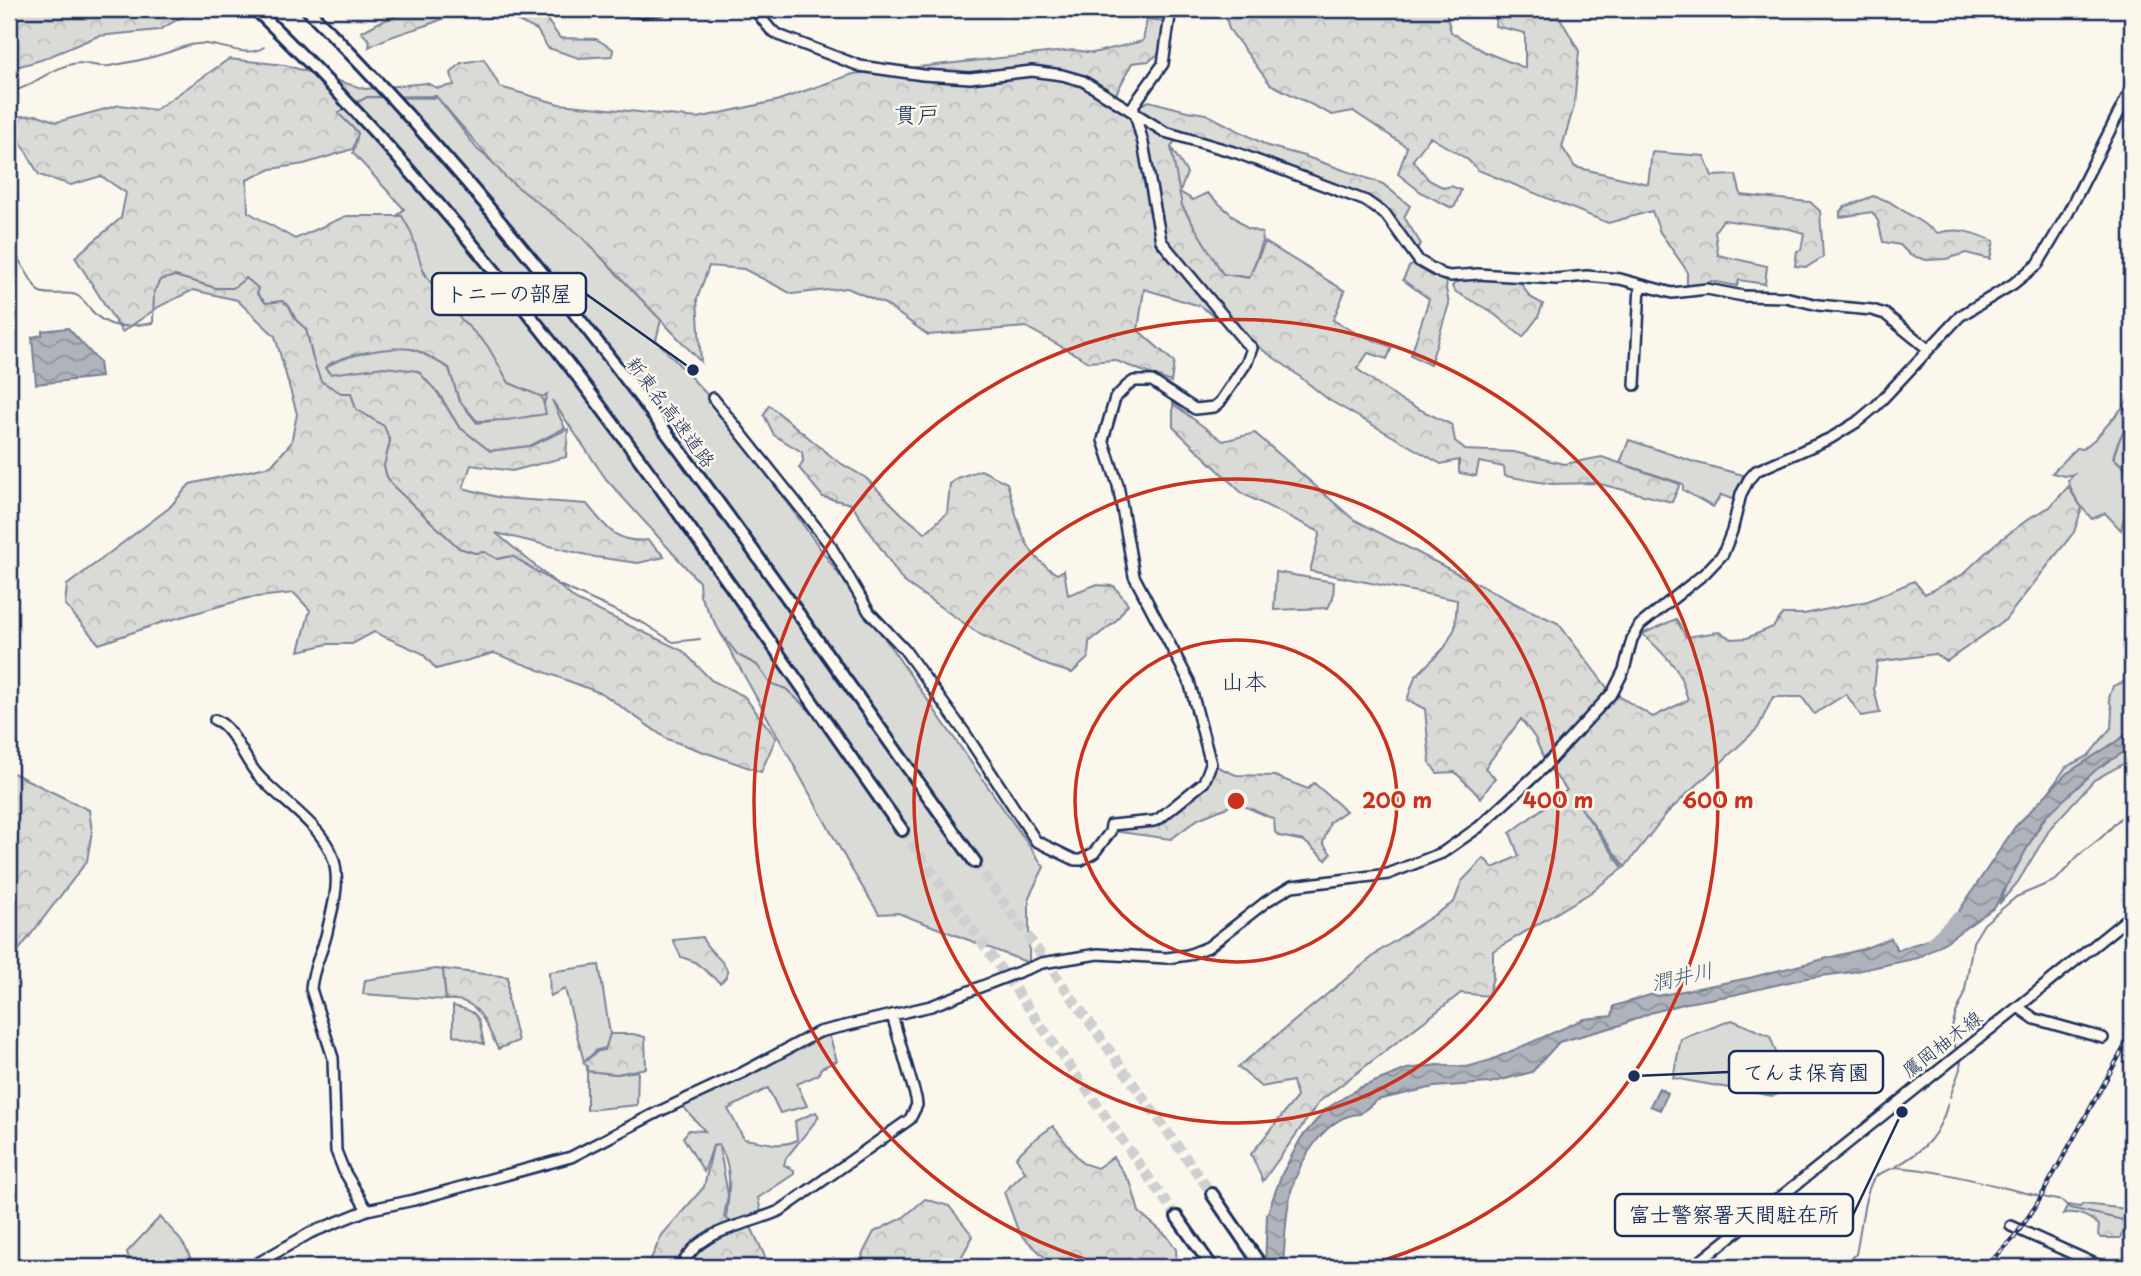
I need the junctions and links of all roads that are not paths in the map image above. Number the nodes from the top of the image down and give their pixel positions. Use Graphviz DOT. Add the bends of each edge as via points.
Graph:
graph roads {
  1 [pos="255,9"];
  2 [pos="307,9"];
  3 [pos="623,9"];
  4 [pos="663,9"];
  5 [pos="754,9"];
  6 [pos="1171,9"];
  7 [pos="2132,87"];
  8 [pos="1134,111"];
  9 [pos="1640,285"];
  10 [pos="1928,348"];
  11 [pos="1635,385"];
  12 [pos="713,398"];
  13 [pos="215,720"];
  14 [pos="902,830"];
  15 [pos="975,862"];
  16 [pos="2132,915"];
  17 [pos="2018,1007"];
  18 [pos="892,1016"];
  19 [pos="2104,1038"];
  20 [pos="1212,1194"];
  21 [pos="367,1210"];
  22 [pos="1177,1217"];
  23 [pos="2011,1226"];
  24 [pos="251,1267"];
  25 [pos="681,1267"];
  26 [pos="1212,1267"];
  27 [pos="1262,1267"];
  28 [pos="1693,1267"];
  29 [pos="2102,1267"];
  1 -- 14 [label="highway" via="447,212 563,356"];
  2 -- 15 [label="highway, 新東名高速道路" via="476,192 592,335"];
  3 -- 4 [label="street"];
  5 -- 8 [label="street" via="781,36 860,66 970,78 1032,71 1062,75 1096,87"];
  6 -- 8 [label="street" via="1163,64 1135,101"];
  7 -- 10 [label="street" via="2045,256 2013,284 1960,316"];
  8 -- 9 [label="street" via="1165,132 1237,153 1366,201 1386,215 1419,261 1442,274 1587,276"];
  8 -- 12 [label="street" via="1161,241 1252,348 1214,407 1195,409 1152,381 1134,381 1115,398 1103,440 1118,485 1134,576 1189,681 1211,764 1205,782 1160,818 1111,825 1094,853 1081,860 1036,841 904,649 869,612 830,545"];
  9 -- 10 [label="street" via="1672,293 1707,289 1872,310 1885,314"];
  9 -- 11 [label="street"];
  10 -- 18 [label="street" via="1857,422 1764,466 1749,479 1723,554 1640,625 1613,692 1543,768 1479,827 1442,853 1388,874 1292,886 1218,940 1188,955 1094,954 1042,963 931,1006"];
  13 -- 21 [label="street" via="225,725 260,778 323,838 333,854 335,892 311,989 333,1058 335,1151"];
  16 -- 17 [label="street, 鷹岡柚木線"];
  17 -- 19 [label="street" via="2035,1019"];
  17 -- 28 [label="street, 鷹岡柚木線"];
  18 -- 21 [label="street" via="808,1036 571,1157"];
  18 -- 25 [label="street" via="916,1098 910,1119 781,1210 702,1240"];
  20 -- 27 [label="highway"];
  21 -- 24 [label="street" via="323,1227"];
  22 -- 26 [label="highway"];
  23 -- 29 [label="street"];
}
